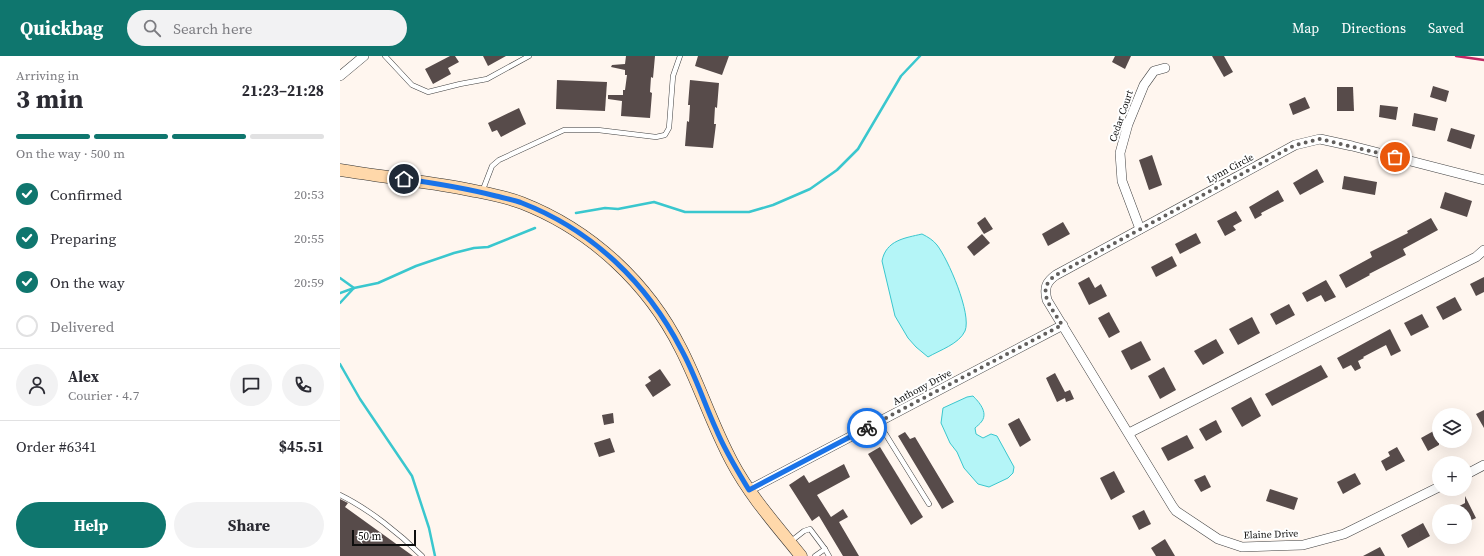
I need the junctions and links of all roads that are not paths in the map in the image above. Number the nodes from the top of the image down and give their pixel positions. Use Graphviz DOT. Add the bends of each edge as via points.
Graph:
graph roads {
  1 [pos="364,56"];
  2 [pos="385,56"];
  3 [pos="529,56"];
  4 [pos="680,56"];
  5 [pos="1165,68"];
  6 [pos="340,76"];
  7 [pos="340,170"];
  8 [pos="1484,180"];
  9 [pos="482,192"];
  10 [pos="1140,229"];
  11 [pos="1484,250"];
  12 [pos="1062,325"];
  13 [pos="878,422"];
  14 [pos="1129,433"];
  15 [pos="1484,466"];
  16 [pos="1472,472"];
  17 [pos="749,490"];
  18 [pos="1432,490"];
  19 [pos="340,495"];
  20 [pos="929,504"];
  21 [pos="790,542"];
  22 [pos="825,549"];
  23 [pos="422,556"];
  24 [pos="801,556"];
  25 [pos="816,556"];
  26 [pos="829,556"];
  1 -- 6 [label="street"];
  2 -- 3 [label="lane" via="412,85 428,92 487,79"];
  4 -- 9 [label="lane" via="673,76 669,128 665,135 656,137 598,130 564,130 499,160 492,166"];
  5 -- 10 [label="street, Cedar Court" via="1154,71 1144,85 1128,124 1120,153 1122,181"];
  7 -- 9 [label="street"];
  8 -- 10 [label="street, Lynn Circle" via="1320,139 1295,145"];
  9 -- 17 [label="street" via="520,202 564,222 604,252 638,284 659,311 682,350 722,442"];
  10 -- 12 [label="street, Lynn Circle" via="1050,279 1046,285 1047,300"];
  11 -- 14 [label="street" via="1476,257"];
  12 -- 13 [label="street, Anthony Drive"];
  12 -- 14 [label="street, Elaine Drive"];
  13 -- 17 [label="street, Anthony Drive"];
  13 -- 20 [label="lane"];
  14 -- 18 [label="street, Elaine Drive" via="1176,511 1218,539 1242,547 1303,545 1344,534"];
  15 -- 16 [label="street"];
  17 -- 21 [label="street"];
  19 -- 23 [label="lane" via="356,503 410,543"];
  21 -- 22 [label="lane" via="810,529"];
  21 -- 24 [label="street"];
  22 -- 25 [label="lane"];
  22 -- 26 [label="lane"];
}
